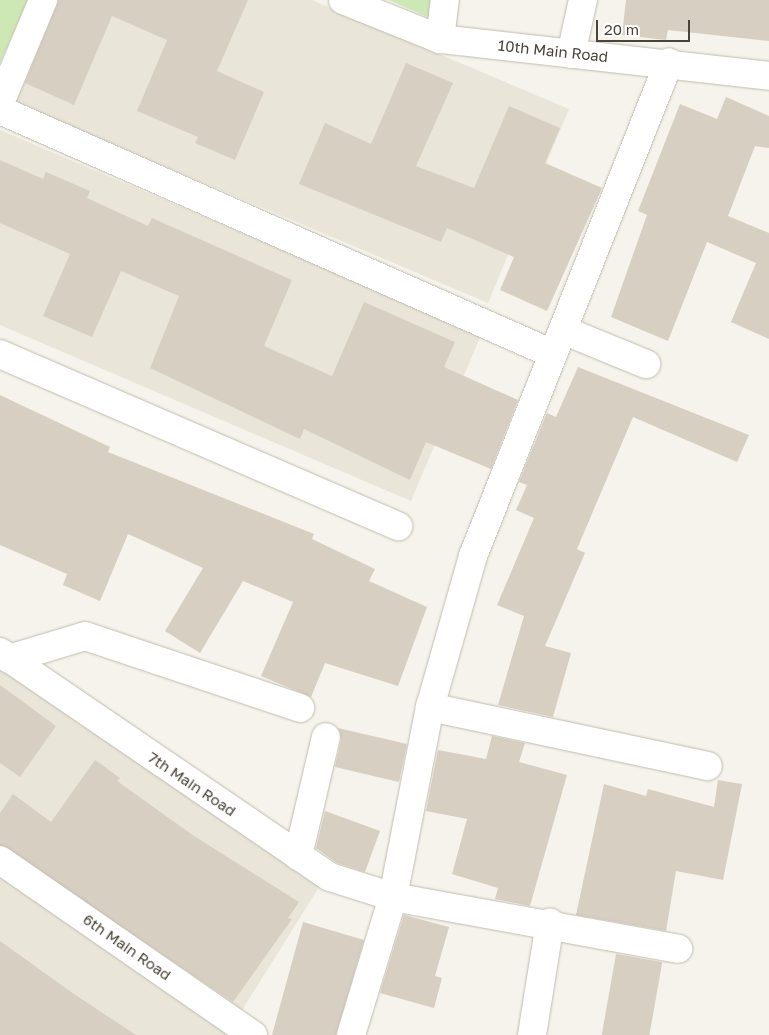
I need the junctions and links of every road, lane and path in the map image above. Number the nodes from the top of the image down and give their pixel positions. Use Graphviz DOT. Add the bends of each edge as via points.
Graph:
graph roads {
  1 [pos="43,0"];
  2 [pos="343,0"];
  3 [pos="445,0"];
  4 [pos="582,0"];
  5 [pos="440,39"];
  6 [pos="571,54"];
  7 [pos="669,62"];
  8 [pos="769,76"];
  9 [pos="0,103"];
  10 [pos="0,110"];
  11 [pos="558,342"];
  12 [pos="0,354"];
  13 [pos="646,364"];
  14 [pos="398,526"];
  15 [pos="5,656"];
  16 [pos="430,707"];
  17 [pos="300,708"];
  18 [pos="326,737"];
  19 [pos="708,766"];
  20 [pos="298,856"];
  21 [pos="0,860"];
  22 [pos="393,897"];
  23 [pos="550,922"];
  24 [pos="678,949"];
  25 [pos="253,1035"];
  26 [pos="351,1035"];
  27 [pos="532,1035"];
  1 -- 9 [label="street"];
  2 -- 5 [label="street, 10th Main Road"];
  3 -- 5 [label="street"];
  4 -- 6 [label="street"];
  5 -- 6 [label="street, 10th Main Road"];
  6 -- 7 [label="street, 10th Main Road"];
  7 -- 8 [label="street, 10th Main Road"];
  7 -- 11 [label="street"];
  10 -- 11 [label="street"];
  11 -- 13 [label="street"];
  11 -- 16 [label="street" via="473,556"];
  12 -- 14 [label="street"];
  15 -- 17 [label="street" via="85,636"];
  15 -- 20 [label="street, 7th Main Road"];
  16 -- 19 [label="street"];
  16 -- 22 [label="street"];
  18 -- 20 [label="street"];
  20 -- 22 [label="street, 7th Main Road" via="330,877"];
  21 -- 25 [label="street, 6th Main Road"];
  22 -- 23 [label="street, 7th Main Road"];
  22 -- 26 [label="street"];
  23 -- 24 [label="street, 7th Main Road"];
  23 -- 27 [label="street"];
}
